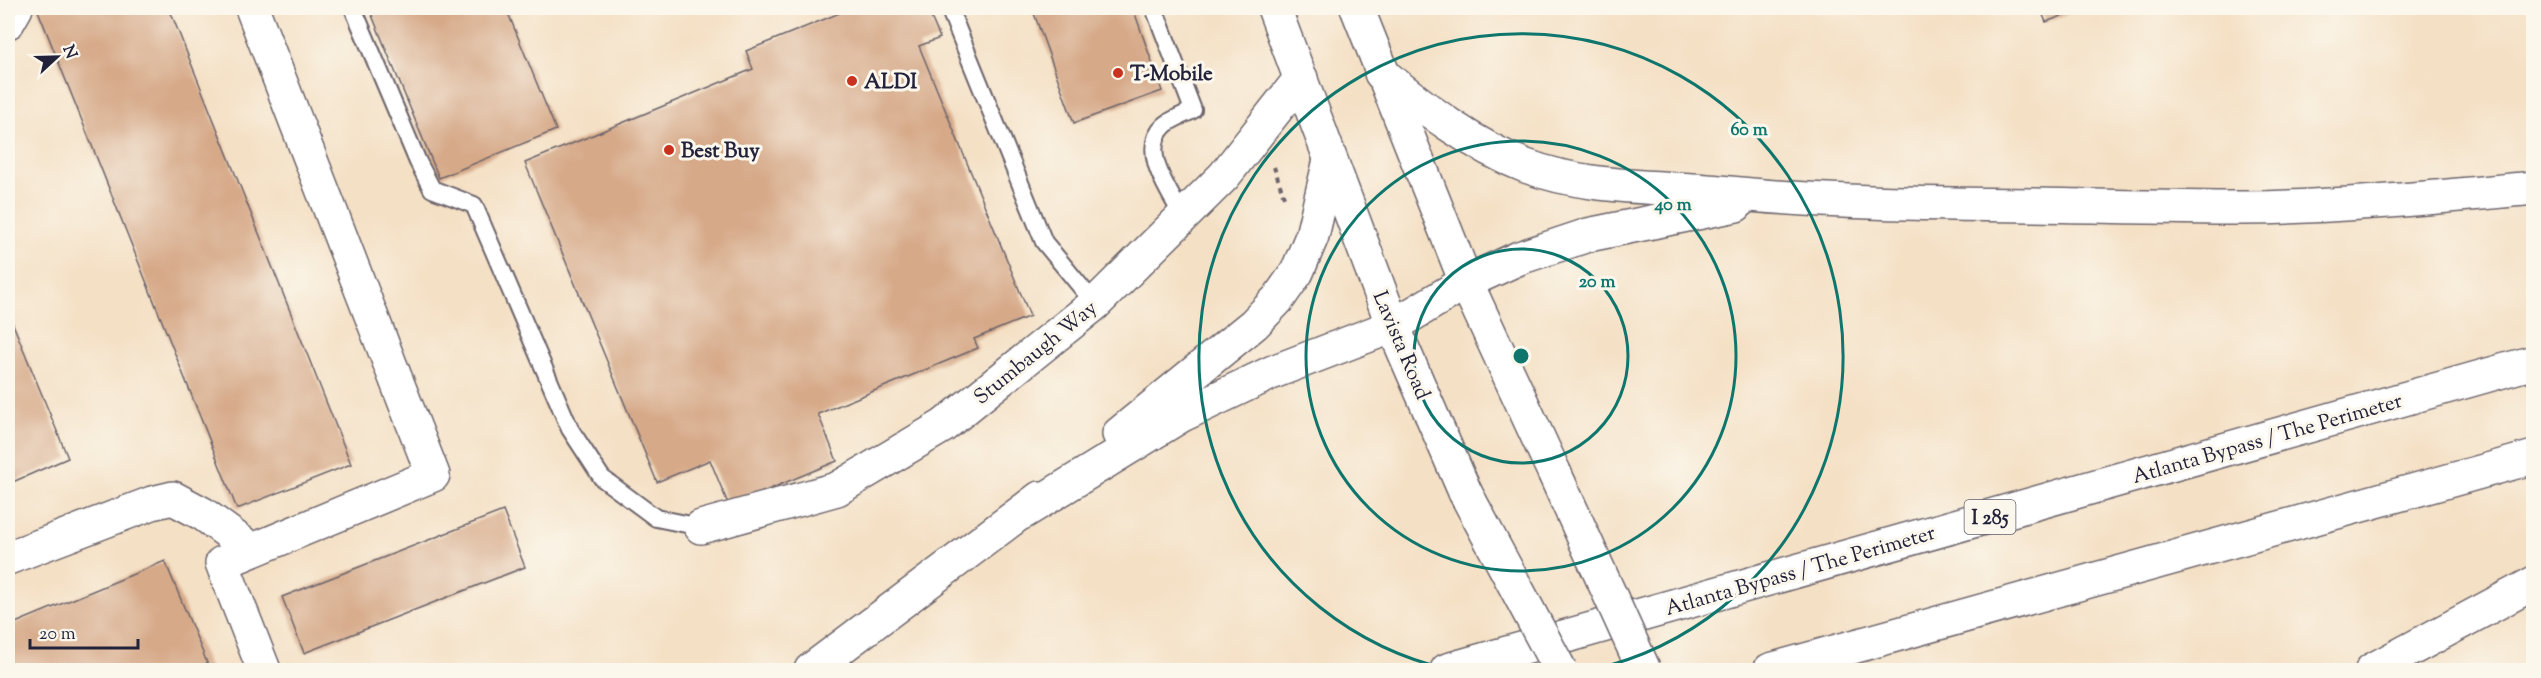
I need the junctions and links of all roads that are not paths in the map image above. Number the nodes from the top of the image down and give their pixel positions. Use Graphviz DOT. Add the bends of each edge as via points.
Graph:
graph roads {
  1 [pos="16,8"];
  2 [pos="252,8"];
  3 [pos="353,8"];
  4 [pos="949,8"];
  5 [pos="1154,8"];
  6 [pos="1274,8"];
  7 [pos="1357,8"];
  8 [pos="8,22"];
  9 [pos="1381,73"];
  10 [pos="1300,78"];
  11 [pos="1330,160"];
  12 [pos="2534,188"];
  13 [pos="1773,198"];
  14 [pos="1183,217"];
  15 [pos="1466,282"];
  16 [pos="1095,304"];
  17 [pos="1393,326"];
  18 [pos="2534,362"];
  19 [pos="2534,458"];
  20 [pos="1022,513"];
  21 [pos="701,527"];
  22 [pos="252,550"];
  23 [pos="8,558"];
  24 [pos="2534,583"];
  25 [pos="264,670"];
  26 [pos="811,670"];
  27 [pos="1447,670"];
  28 [pos="1560,670"];
  29 [pos="1644,670"];
  30 [pos="1770,670"];
  31 [pos="2372,670"];
  1 -- 8 [label="main road"];
  2 -- 22 [label="main road" via="433,475"];
  3 -- 21 [label="lane" via="432,189 474,205 570,429 602,478 656,518"];
  4 -- 16 [label="lane" via="1044,242"];
  5 -- 14 [label="lane" via="1193,110 1165,125 1156,136 1154,149 1158,168"];
  6 -- 10 [label="main road, Lavista Road"];
  7 -- 9 [label="main road"];
  9 -- 13 [label="main road" via="1466,137 1537,170 1625,186"];
  9 -- 15 [label="main road"];
  10 -- 11 [label="main road, Lavista Road"];
  10 -- 14 [label="main road, Stumbaugh Way" via="1224,176"];
  11 -- 17 [label="main road, Lavista Road"];
  11 -- 20 [label="main road" via="1312,236 1297,272 1278,299 1254,324"];
  12 -- 13 [label="main road" via="2244,208 1958,205"];
  13 -- 15 [label="main road" via="1588,235 1519,258"];
  14 -- 16 [label="main road, Stumbaugh Way"];
  15 -- 17 [label="main road"];
  15 -- 29 [label="main road, bridge"];
  16 -- 21 [label="main road, Stumbaugh Way" via="943,426 837,489"];
  17 -- 20 [label="main road" via="1273,372 1182,416"];
  17 -- 28 [label="main road, Lavista Road, bridge" via="1465,492"];
  18 -- 27 [label="main road, Atlanta Bypass / The Perimeter / I 285"];
  19 -- 30 [label="main road"];
  20 -- 26 [label="main road"];
  22 -- 23 [label="main road" via="203,514 173,498"];
  22 -- 25 [label="main road" via="222,562"];
  24 -- 31 [label="main road"];
}
